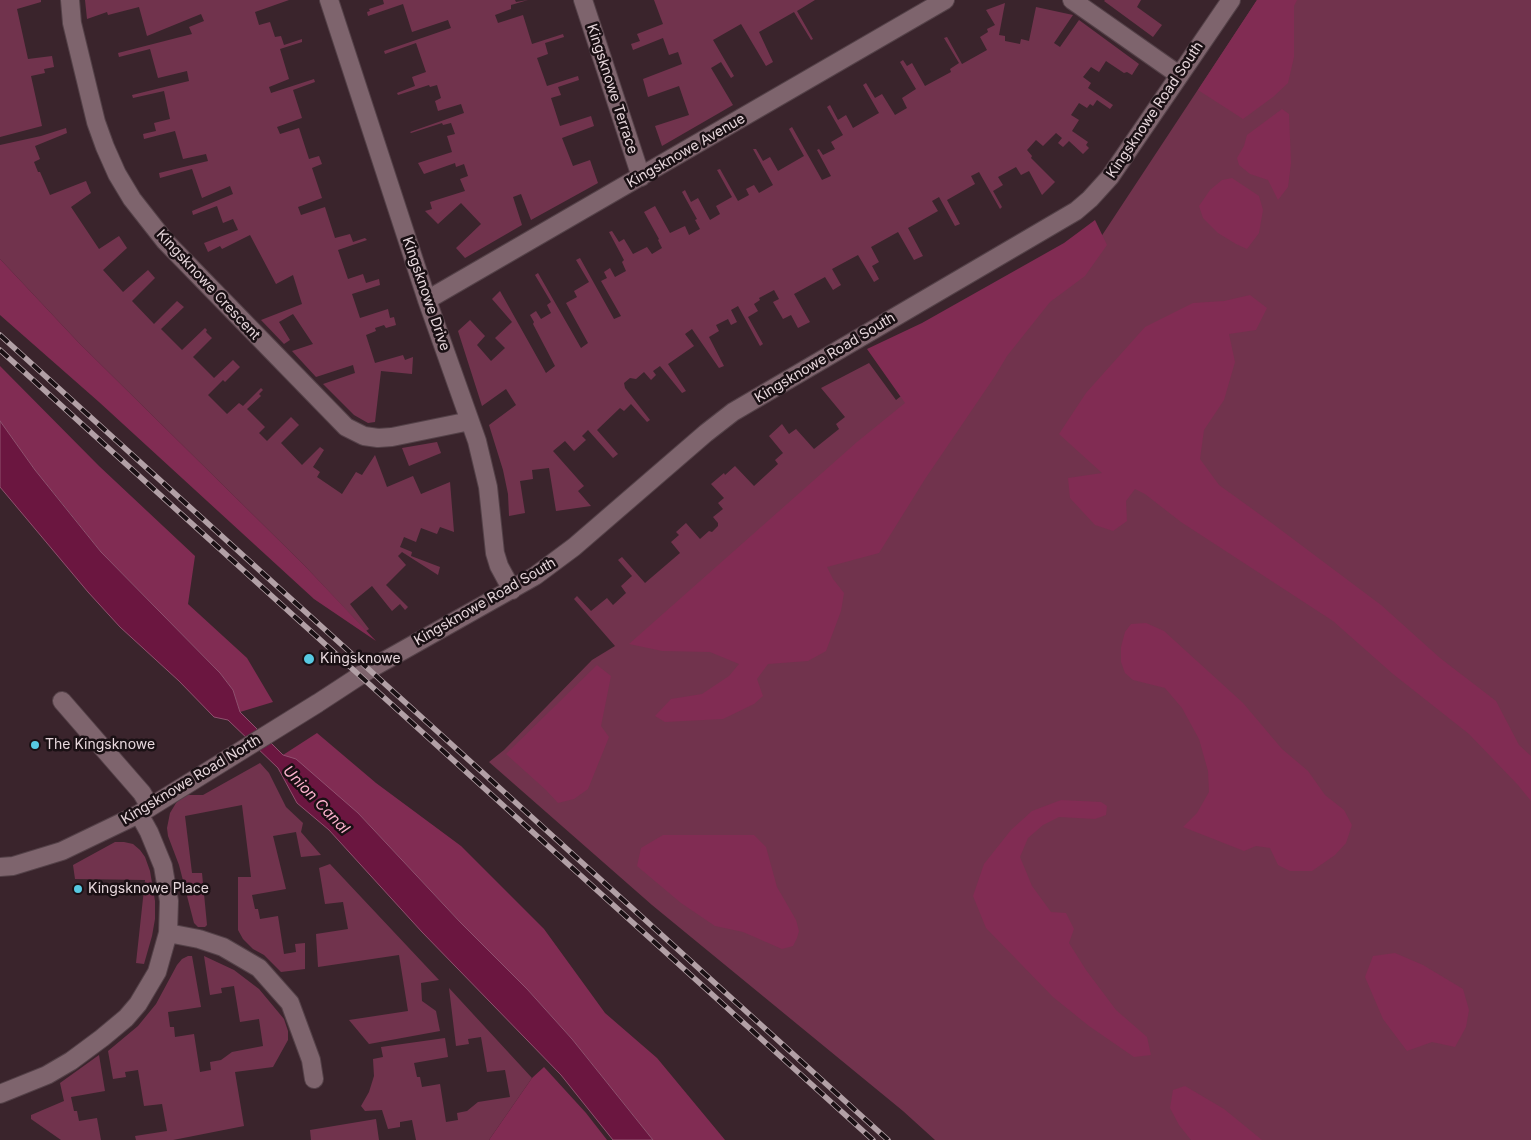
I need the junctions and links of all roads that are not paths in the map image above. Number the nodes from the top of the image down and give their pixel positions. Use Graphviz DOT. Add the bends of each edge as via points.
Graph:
graph roads {
  1 [pos="70,0"];
  2 [pos="328,0"];
  3 [pos="583,0"];
  4 [pos="944,0"];
  5 [pos="1072,0"];
  6 [pos="1231,0"];
  7 [pos="1179,74"];
  8 [pos="642,177"];
  9 [pos="427,300"];
  10 [pos="470,421"];
  11 [pos="512,590"];
  12 [pos="370,669"];
  13 [pos="72,705"];
  14 [pos="144,810"];
  15 [pos="0,867"];
  16 [pos="168,933"];
  17 [pos="314,1079"];
  18 [pos="0,1094"];
  1 -- 10 [label="street, Kingsknowe Crescent" via="72,23 105,147 132,199 172,248 346,428 378,438"];
  2 -- 9 [label="street, Kingsknowe Drive"];
  3 -- 8 [label="street, Kingsknowe Terrace"];
  4 -- 8 [label="street, Kingsknowe Avenue"];
  5 -- 7 [label="street"];
  6 -- 7 [label="street, Kingsknowe Road South"];
  7 -- 11 [label="street, Kingsknowe Road South" via="1110,177 1076,211 733,412 574,548"];
  8 -- 9 [label="street, Kingsknowe Avenue"];
  9 -- 10 [label="street, Kingsknowe Drive"];
  10 -- 11 [label="street, Kingsknowe Drive" via="488,487 495,553"];
  11 -- 12 [label="street, Kingsknowe Road South"];
  12 -- 14 [label="street, Kingsknowe Road North"];
  13 -- 14 [label="street" via="142,793"];
  14 -- 15 [label="street, Kingsknowe Road North" via="62,851"];
  14 -- 16 [label="street" via="165,875 169,901"];
  16 -- 17 [label="street" via="223,947 259,968 290,1003 311,1060"];
  16 -- 18 [label="street" via="157,972 126,1018 70,1062 39,1079"];
}
